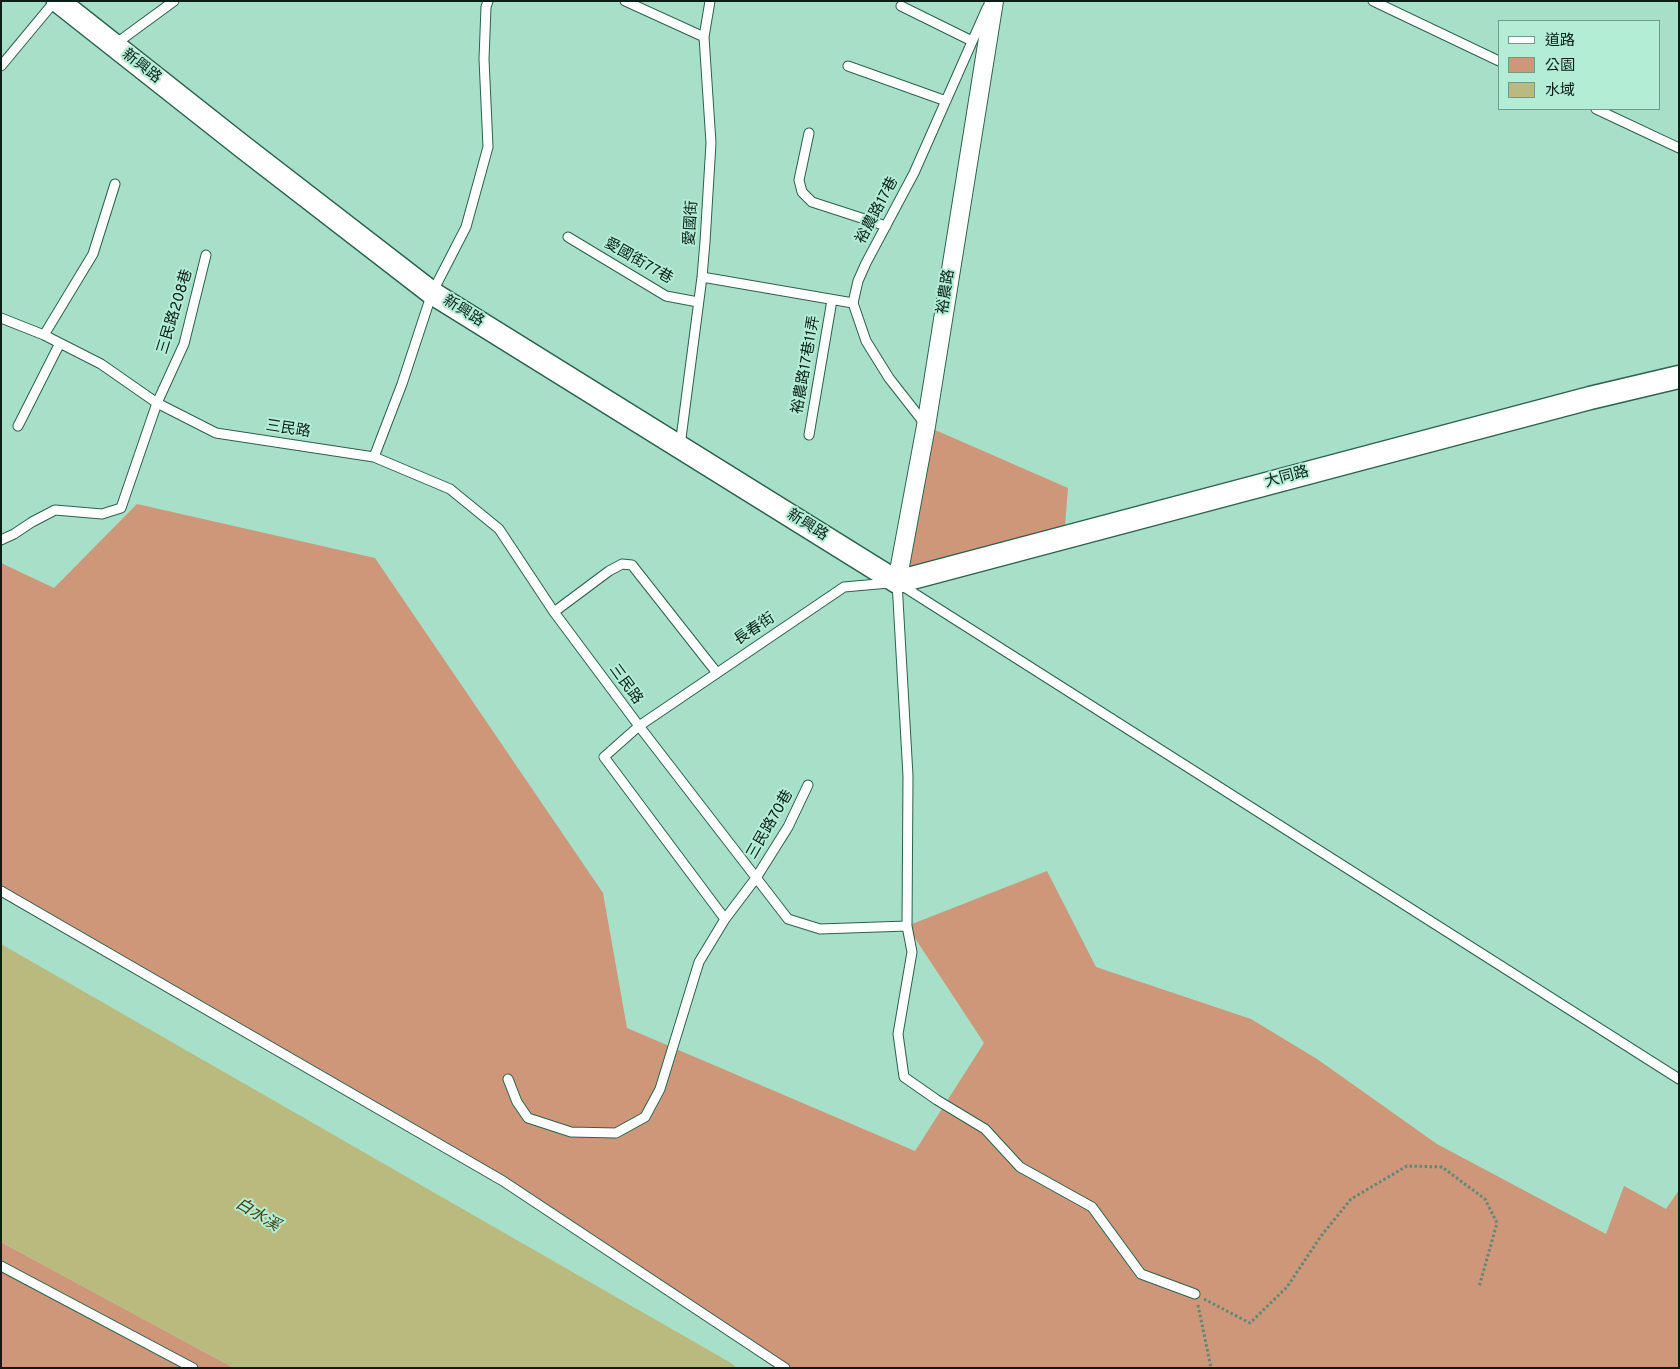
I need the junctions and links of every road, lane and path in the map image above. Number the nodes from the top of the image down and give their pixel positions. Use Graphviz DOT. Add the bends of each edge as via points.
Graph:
graph roads {
  1 [pos="56,1"];
  2 [pos="174,1"];
  3 [pos="488,1"];
  4 [pos="624,1"];
  5 [pos="710,1"];
  6 [pos="992,1"];
  7 [pos="1373,1"];
  8 [pos="901,6"];
  9 [pos="704,37"];
  10 [pos="972,40"];
  11 [pos="114,46"];
  12 [pos="1498,61"];
  13 [pos="1,66"];
  14 [pos="848,66"];
  15 [pos="946,101"];
  16 [pos="1598,110"];
  17 [pos="809,133"];
  18 [pos="1679,148"];
  19 [pos="115,184"];
  20 [pos="886,226"];
  21 [pos="568,237"];
  22 [pos="206,255"];
  23 [pos="702,277"];
  24 [pos="432,294"];
  25 [pos="832,300"];
  26 [pos="698,302"];
  27 [pos="852,303"];
  28 [pos="1,318"];
  29 [pos="44,335"];
  30 [pos="60,343"];
  31 [pos="1679,377"];
  32 [pos="156,403"];
  33 [pos="18,426"];
  34 [pos="926,426"];
  35 [pos="809,435"];
  36 [pos="680,447"];
  37 [pos="374,457"];
  38 [pos="1,540"];
  39 [pos="897,582"];
  40 [pos="554,612"];
  41 [pos="717,673"];
  42 [pos="639,726"];
  43 [pos="808,785"];
  44 [pos="756,878"];
  45 [pos="1,891"];
  46 [pos="725,919"];
  47 [pos="907,926"];
  48 [pos="508,1079"];
  49 [pos="1679,1079"];
  50 [pos="1,1266"];
  51 [pos="1479,1287"];
  52 [pos="1195,1294"];
  53 [pos="193,1368"];
  54 [pos="785,1368"];
  55 [pos="1211,1368"];
  1 -- 11 [label="street, 新興路"];
  1 -- 13 [label="lane"];
  2 -- 11 [label="lane"];
  3 -- 24 [label="lane" via="484,59 488,147 466,227"];
  4 -- 9 [label="lane"];
  5 -- 9 [label="lane, 愛國街"];
  6 -- 10 [label="lane, 裕農路17巷"];
  6 -- 34 [label="street, 裕農路"];
  7 -- 12 [label="lane"];
  8 -- 10 [label="lane"];
  9 -- 23 [label="lane, 愛國街" via="711,143"];
  10 -- 15 [label="lane, 裕農路17巷"];
  11 -- 24 [label="street, 新興路"];
  14 -- 15 [label="lane"];
  15 -- 20 [label="lane, 裕農路17巷"];
  16 -- 18 [label="lane"];
  17 -- 20 [label="lane" via="799,180 802,192 812,202"];
  19 -- 29 [label="lane" via="94,254"];
  20 -- 27 [label="lane, 裕農路17巷" via="858,280"];
  21 -- 26 [label="lane, 愛國街77巷" via="666,296"];
  22 -- 32 [label="lane, 三民路208巷" via="184,344"];
  23 -- 25 [label="lane, 裕農路17巷11弄"];
  23 -- 26 [label="lane, 愛國街"];
  24 -- 36 [label="street, 新興路"];
  24 -- 37 [label="lane"];
  25 -- 27 [label="lane, 裕農路17巷11弄"];
  25 -- 35 [label="lane, 裕農路17巷11弄"];
  26 -- 36 [label="lane, 愛國街"];
  27 -- 34 [label="lane" via="866,341 889,378"];
  28 -- 29 [label="lane, 三民路"];
  29 -- 30 [label="lane, 三民路"];
  30 -- 32 [label="lane, 三民路" via="101,364"];
  30 -- 33 [label="lane"];
  31 -- 39 [label="street, 大同路" via="1581,400"];
  32 -- 37 [label="lane, 三民路" via="216,432"];
  32 -- 38 [label="lane, 三民路208巷" via="121,508 102,514 55,510"];
  34 -- 39 [label="street, 裕農路"];
  36 -- 39 [label="street, 新興路"];
  37 -- 40 [label="lane, 三民路" via="450,490 499,529"];
  39 -- 41 [label="lane, 長春街" via="844,586"];
  39 -- 47 [label="lane" via="908,776"];
  39 -- 49 [label="lane"];
  40 -- 41 [label="lane" via="609,571 622,564 632,565"];
  40 -- 42 [label="lane, 三民路"];
  41 -- 42 [label="lane, 長春街"];
  42 -- 44 [label="lane, 三民路"];
  42 -- 46 [label="lane, 長春街" via="604,757"];
  43 -- 44 [label="lane, 三民路70巷" via="788,827"];
  44 -- 46 [label="lane, 三民路70巷"];
  44 -- 47 [label="lane, 三民路" via="788,919 820,930"];
  45 -- 54 [label="lane" via="503,1181"];
  46 -- 48 [label="lane, 三民路70巷" via="699,962 660,1089 645,1117 616,1133 571,1132 528,1118"];
  47 -- 52 [label="lane" via="912,952 898,1034 904,1077 985,1128 1020,1167 1092,1207 1141,1274"];
  50 -- 53 [label="lane"];
  51 -- 52 [label="path" via="1497,1223 1485,1199 1442,1167 1407,1166 1351,1198 1287,1287 1250,1323"];
  52 -- 55 [label="path"];
}
